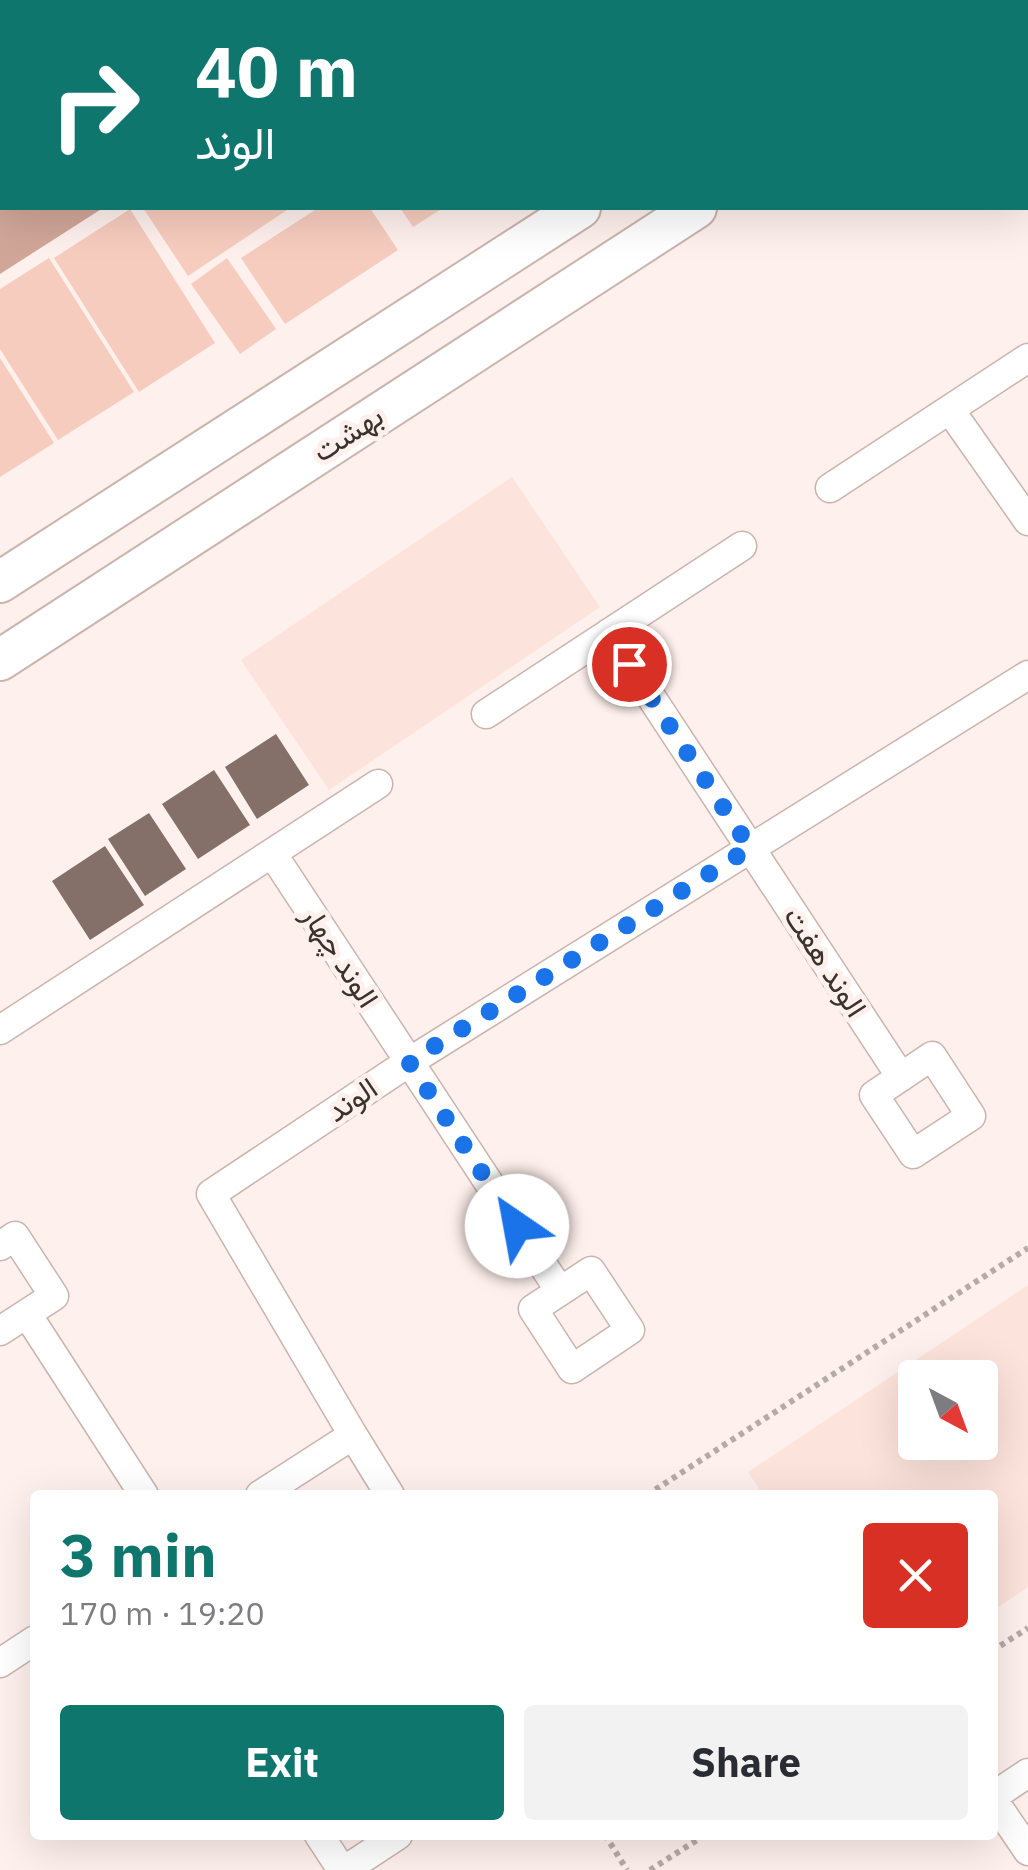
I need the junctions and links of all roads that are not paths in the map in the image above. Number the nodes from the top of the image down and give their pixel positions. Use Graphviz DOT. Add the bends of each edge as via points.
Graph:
graph roads {
  1 [pos="577,210"];
  2 [pos="693,210"];
  3 [pos="1028,358"];
  4 [pos="950,410"];
  5 [pos="830,488"];
  6 [pos="1028,520"];
  7 [pos="742,546"];
  8 [pos="0,582"];
  9 [pos="609,633"];
  10 [pos="0,660"];
  11 [pos="1028,675"];
  12 [pos="486,714"];
  13 [pos="378,784"];
  14 [pos="750,848"];
  15 [pos="272,853"];
  16 [pos="0,1030"];
  17 [pos="409,1062"];
  18 [pos="900,1077"];
  19 [pos="0,1246"];
  20 [pos="560,1292"];
  21 [pos="26,1314"];
  22 [pos="0,1331"];
  23 [pos="352,1436"];
  24 [pos="141,1490"];
  25 [pos="268,1490"];
  26 [pos="387,1490"];
  27 [pos="30,1643"];
  28 [pos="0,1663"];
  29 [pos="1028,1773"];
  30 [pos="998,1793"];
  31 [pos="998,1806"];
  32 [pos="323,1840"];
  33 [pos="390,1840"];
  34 [pos="1028,1851"];
  35 [pos="343,1870"];
  1 -- 8 [label="main road"];
  2 -- 10 [label="main road, بهشت"];
  3 -- 4 [label="street"];
  4 -- 5 [label="street"];
  4 -- 6 [label="street"];
  7 -- 9 [label="street"];
  9 -- 12 [label="street"];
  9 -- 14 [label="street, الوند هفت"];
  11 -- 14 [label="street, الوند"];
  13 -- 15 [label="street"];
  14 -- 17 [label="street, الوند"];
  14 -- 18 [label="street, الوند هفت"];
  15 -- 16 [label="street"];
  15 -- 17 [label="street, الوند چهار"];
  17 -- 20 [label="street, الوند چهار"];
  17 -- 23 [label="street, الوند" via="212,1194"];
  19 -- 21 [label="street" via="16,1236 54,1296"];
  21 -- 22 [label="street"];
  21 -- 24 [label="street"];
  23 -- 25 [label="street"];
  23 -- 26 [label="street"];
  27 -- 28 [label="street"];
  29 -- 30 [label="street"];
  31 -- 34 [label="street"];
  32 -- 35 [label="street"];
  33 -- 35 [label="street"];
}
